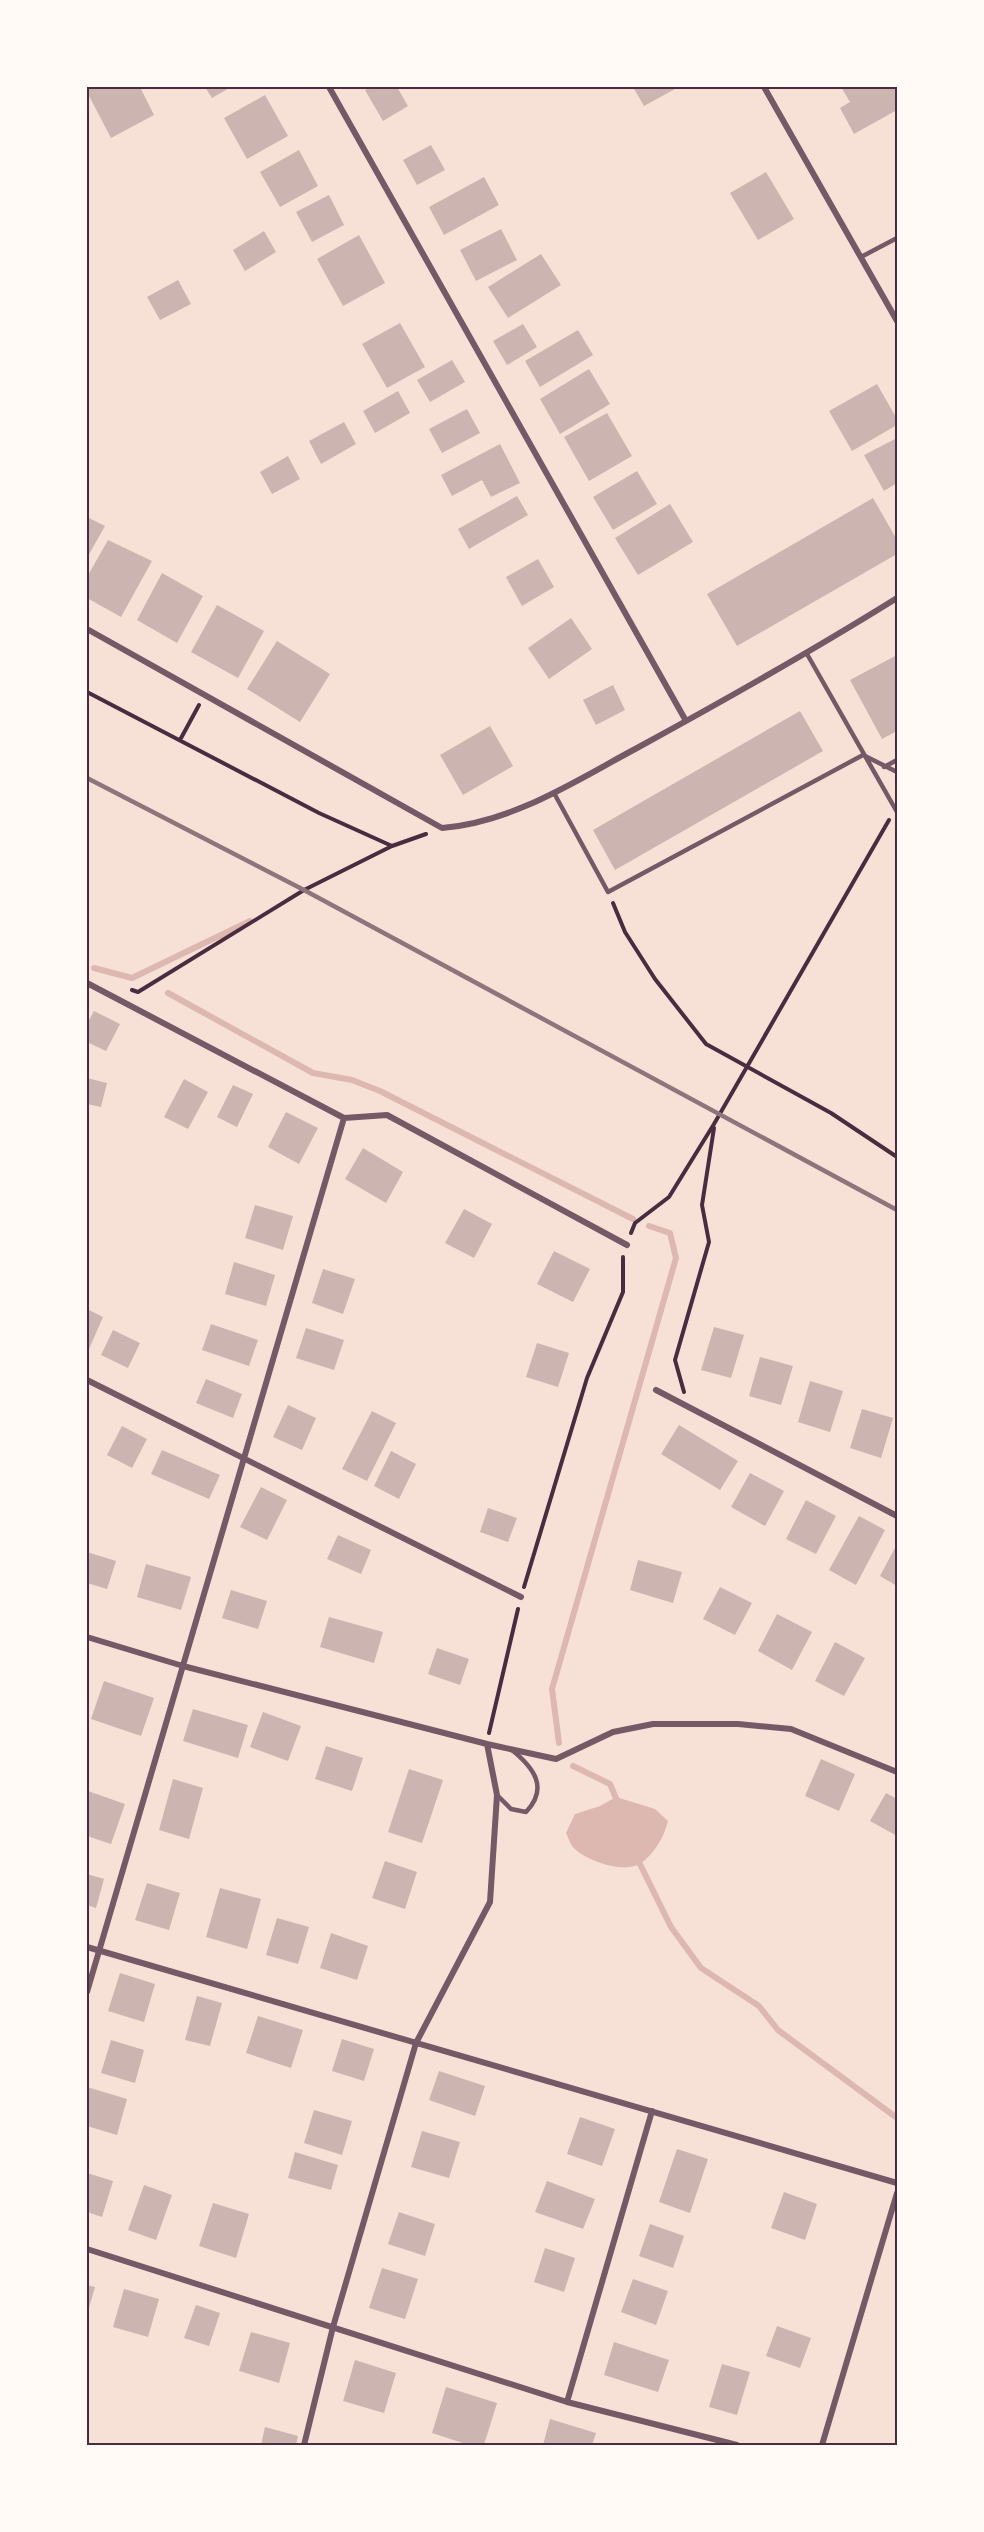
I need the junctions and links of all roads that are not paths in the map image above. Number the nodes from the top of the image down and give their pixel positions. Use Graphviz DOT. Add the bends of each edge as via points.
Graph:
graph roads {
  1 [pos="329,87"];
  2 [pos="764,87"];
  3 [pos="897,238"];
  4 [pos="861,256"];
  5 [pos="897,321"];
  6 [pos="897,598"];
  7 [pos="87,629"];
  8 [pos="807,654"];
  9 [pos="686,721"];
  10 [pos="863,755"];
  11 [pos="897,760"];
  12 [pos="884,767"];
  13 [pos="897,772"];
  14 [pos="554,792"];
  15 [pos="896,811"];
  16 [pos="87,983"];
  17 [pos="344,1118"];
  18 [pos="627,1245"];
  19 [pos="87,1380"];
  20 [pos="656,1390"];
  21 [pos="245,1457"];
  22 [pos="897,1516"];
  23 [pos="521,1597"];
  24 [pos="87,1637"];
  25 [pos="183,1666"];
  26 [pos="487,1744"];
  27 [pos="511,1749"];
  28 [pos="897,1772"];
  29 [pos="497,1796"];
  30 [pos="87,1947"];
  31 [pos="99,1951"];
  32 [pos="87,1992"];
  33 [pos="416,2043"];
  34 [pos="652,2111"];
  35 [pos="897,2183"];
  36 [pos="897,2193"];
  37 [pos="87,2249"];
  38 [pos="333,2327"];
  39 [pos="567,2402"];
  40 [pos="304,2445"];
  41 [pos="737,2445"];
  42 [pos="822,2445"];
  1 -- 9 [label="street"];
  2 -- 4 [label="street"];
  3 -- 4 [label="lane"];
  4 -- 5 [label="street"];
  6 -- 8 [label="street"];
  7 -- 14 [label="street" via="442,828 506,816"];
  8 -- 9 [label="street"];
  8 -- 10 [label="lane"];
  9 -- 14 [label="street"];
  10 -- 12 [label="lane"];
  10 -- 14 [label="lane" via="608,892"];
  10 -- 15 [label="lane"];
  11 -- 12 [label="lane"];
  12 -- 13 [label="lane"];
  16 -- 17 [label="street"];
  17 -- 18 [label="street" via="387,1116"];
  17 -- 21 [label="street"];
  19 -- 21 [label="street"];
  20 -- 22 [label="street"];
  21 -- 23 [label="street"];
  21 -- 25 [label="street"];
  24 -- 25 [label="street"];
  25 -- 26 [label="street"];
  25 -- 31 [label="street"];
  26 -- 27 [label="street"];
  26 -- 29 [label="street"];
  27 -- 28 [label="street" via="556,1759 613,1732 653,1724 738,1724 791,1729"];
  27 -- 29 [label="lane" via="529,1764 538,1783 536,1802 526,1812 511,1809"];
  29 -- 33 [label="street" via="490,1902"];
  30 -- 31 [label="street"];
  31 -- 32 [label="street"];
  31 -- 33 [label="street"];
  33 -- 34 [label="street"];
  33 -- 38 [label="street"];
  34 -- 35 [label="street"];
  34 -- 39 [label="street"];
  36 -- 42 [label="street"];
  37 -- 38 [label="street"];
  38 -- 39 [label="street"];
  38 -- 40 [label="street"];
  39 -- 41 [label="street"];
}
